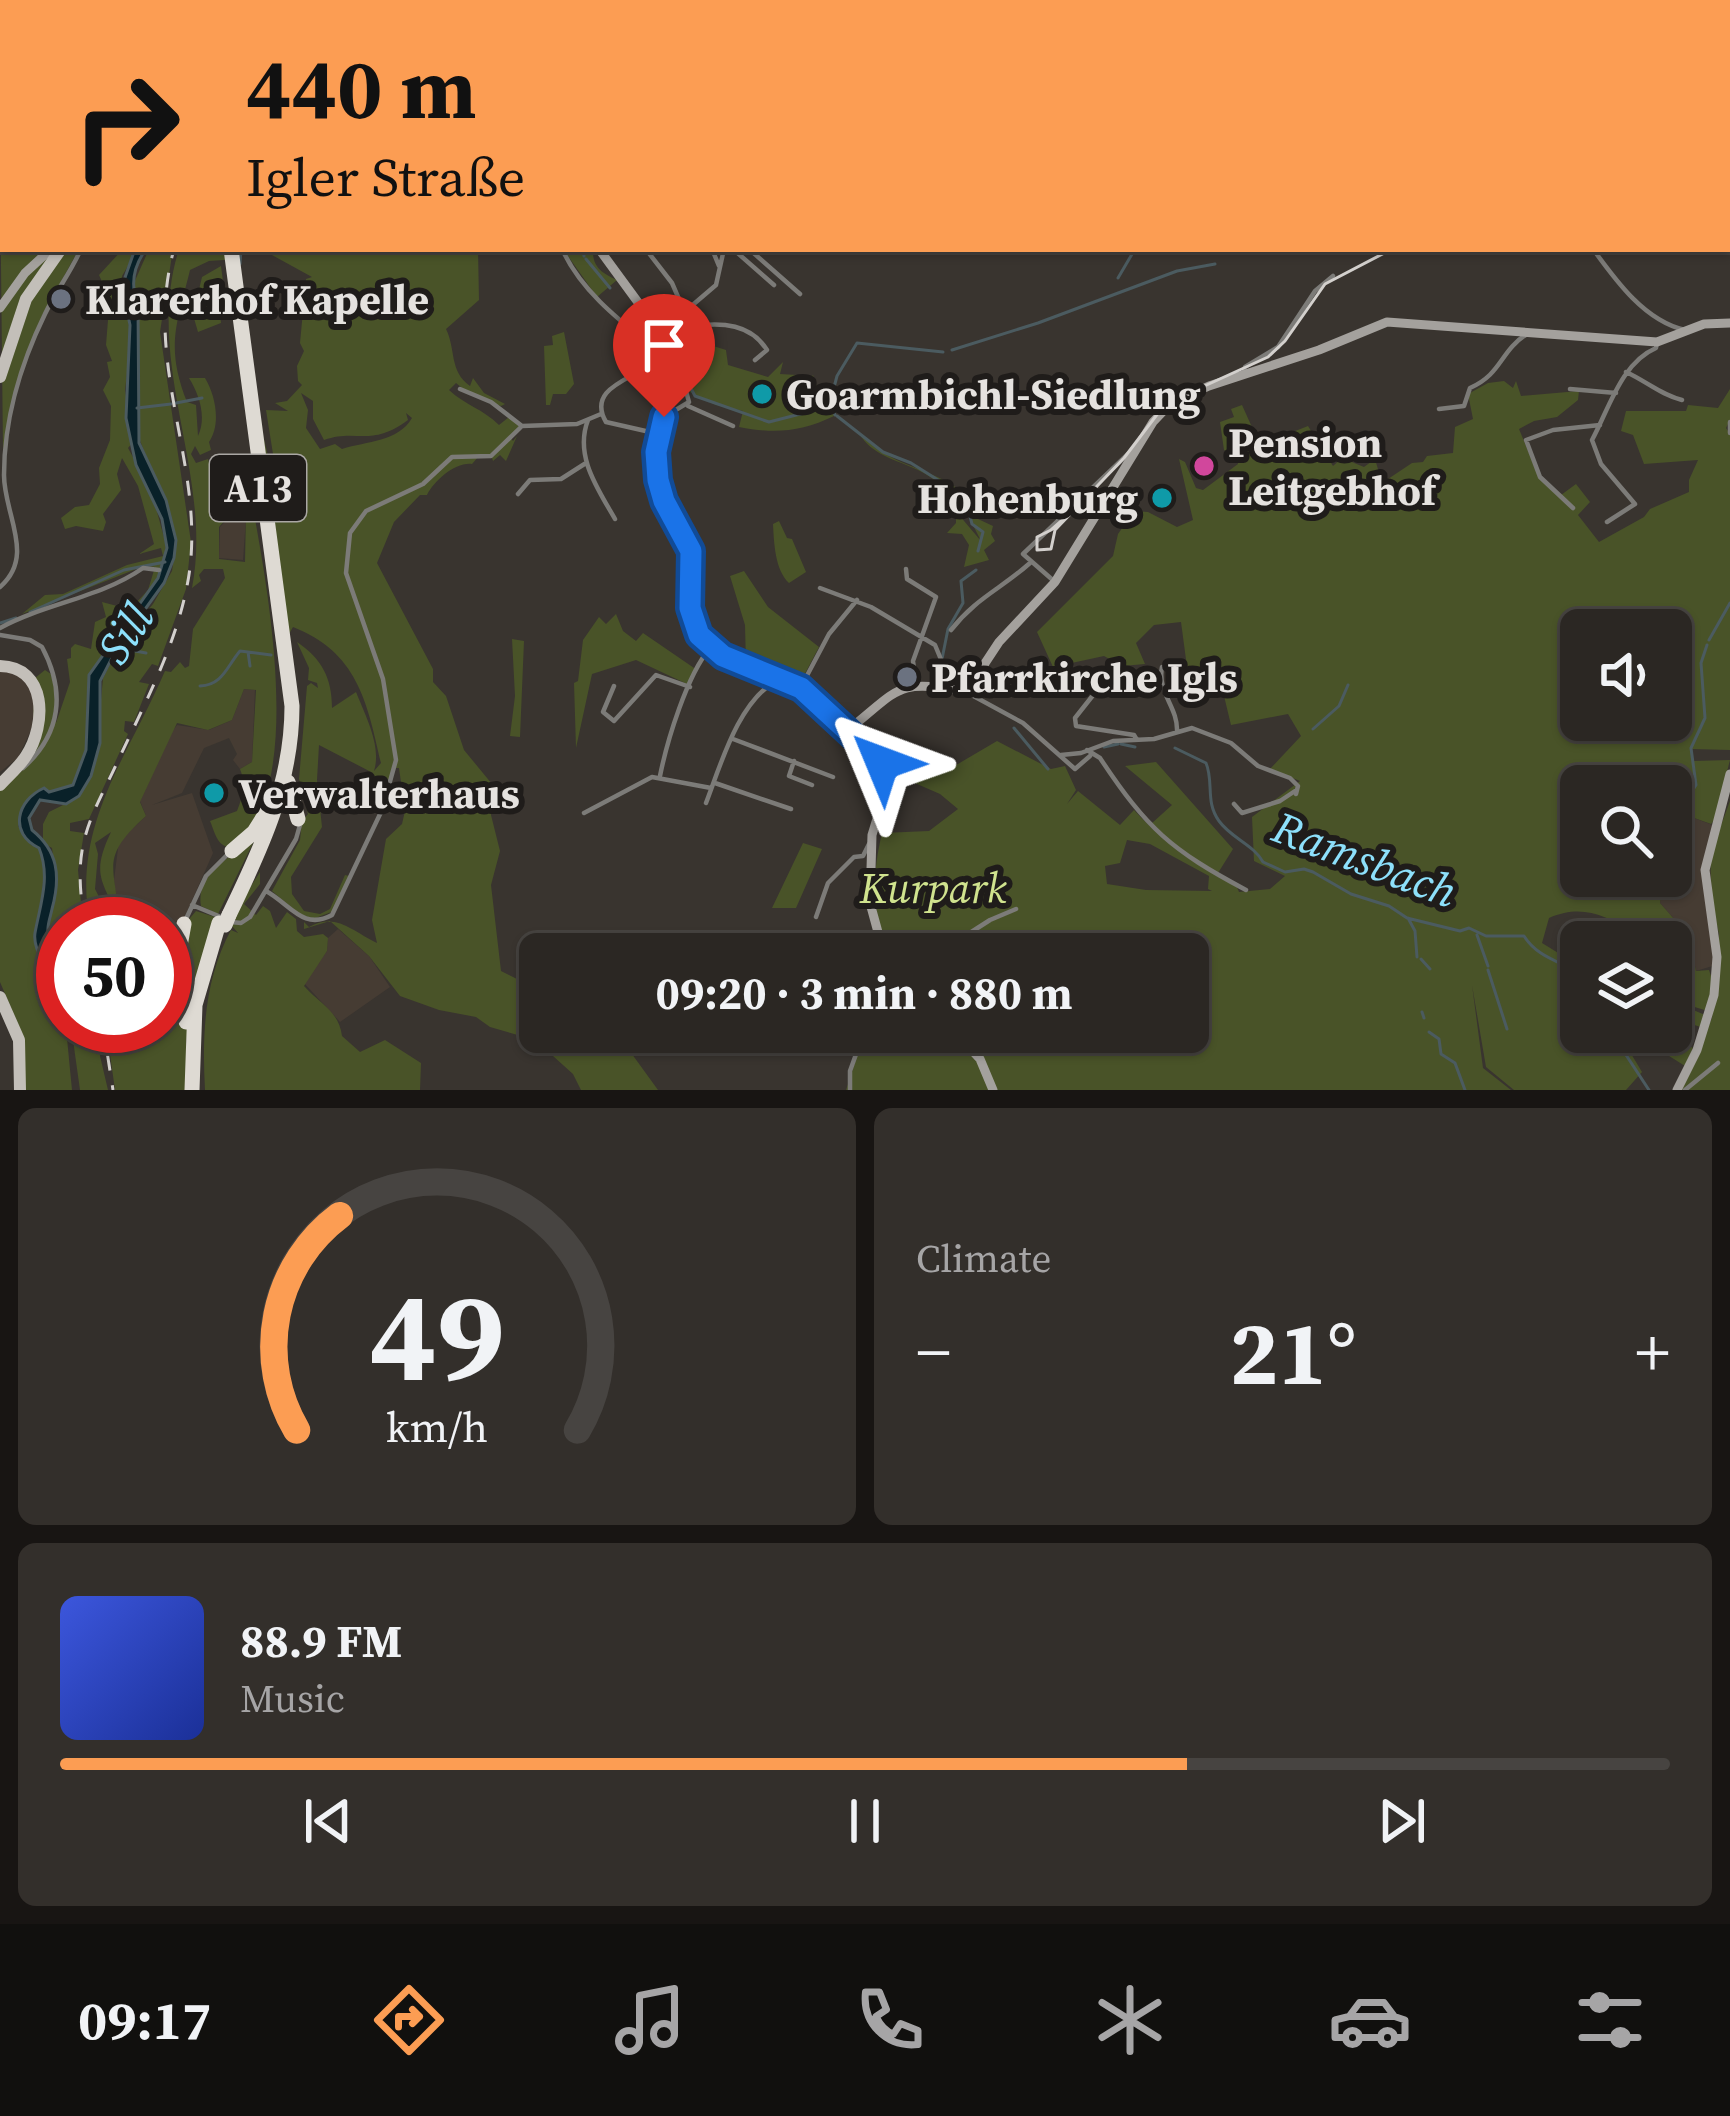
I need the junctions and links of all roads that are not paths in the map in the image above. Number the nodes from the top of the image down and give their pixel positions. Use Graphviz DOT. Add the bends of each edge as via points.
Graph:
graph roads {
  1 [pos="48,252"];
  2 [pos="59,252"];
  3 [pos="80,252"];
  4 [pos="229,252"];
  5 [pos="563,252"];
  6 [pos="600,252"];
  7 [pos="713,252"];
  8 [pos="728,252"];
  9 [pos="733,252"];
  10 [pos="752,252"];
  11 [pos="1595,252"];
  12 [pos="648,253"];
  13 [pos="721,271"];
  14 [pos="1333,277"];
  15 [pos="774,285"];
  16 [pos="800,294"];
  17 [pos="0,308"];
  18 [pos="684,314"];
  19 [pos="1730,323"];
  20 [pos="1532,331"];
  21 [pos="1688,331"];
  22 [pos="662,332"];
  23 [pos="669,342"];
  24 [pos="1657,342"];
  25 [pos="660,353"];
  26 [pos="755,360"];
  27 [pos="1244,369"];
  28 [pos="680,371"];
  29 [pos="1626,373"];
  30 [pos="0,377"];
  31 [pos="460,389"];
  32 [pos="1570,389"];
  33 [pos="1616,393"];
  34 [pos="1682,400"];
  35 [pos="682,407"];
  36 [pos="1439,409"];
  37 [pos="601,414"];
  38 [pos="664,417"];
  39 [pos="588,420"];
  40 [pos="1730,422"];
  41 [pos="1600,425"];
  42 [pos="522,426"];
  43 [pos="733,426"];
  44 [pos="1730,433"];
  45 [pos="656,434"];
  46 [pos="1130,453"];
  47 [pos="586,463"];
  48 [pos="518,494"];
  49 [pos="1573,508"];
  50 [pos="615,519"];
  51 [pos="1607,522"];
  52 [pos="1030,562"];
  53 [pos="906,569"];
  54 [pos="160,570"];
  55 [pos="1055,582"];
  56 [pos="0,587"];
  57 [pos="820,588"];
  58 [pos="857,600"];
  59 [pos="951,630"];
  60 [pos="0,632"];
  61 [pos="921,638"];
  62 [pos="710,648"];
  63 [pos="285,661"];
  64 [pos="0,666"];
  65 [pos="1214,672"];
  66 [pos="779,680"];
  67 [pos="916,685"];
  68 [pos="614,686"];
  69 [pos="690,687"];
  70 [pos="801,688"];
  71 [pos="960,691"];
  72 [pos="1094,694"];
  73 [pos="848,730"];
  74 [pos="1177,731"];
  75 [pos="734,739"];
  76 [pos="1137,740"];
  77 [pos="1089,752"];
  78 [pos="289,753"];
  79 [pos="1061,755"];
  80 [pos="794,761"];
  81 [pos="1730,774"];
  82 [pos="660,776"];
  83 [pos="833,777"];
  84 [pos="5,779"];
  85 [pos="713,785"];
  86 [pos="812,785"];
  87 [pos="706,803"];
  88 [pos="1234,804"];
  89 [pos="271,805"];
  90 [pos="791,809"];
  91 [pos="584,813"];
  92 [pos="298,820"];
  93 [pos="267,835"];
  94 [pos="872,843"];
  95 [pos="225,856"];
  96 [pos="1246,890"];
  97 [pos="266,891"];
  98 [pos="193,905"];
  99 [pos="1016,909"];
  100 [pos="816,916"];
  101 [pos="224,919"];
  102 [pos="878,933"];
  103 [pos="970,933"];
  104 [pos="0,997"];
  105 [pos="190,1053"];
  106 [pos="856,1053"];
  107 [pos="973,1053"];
  108 [pos="1718,1064"];
  109 [pos="191,1069"];
  110 [pos="20,1090"];
  111 [pos="195,1090"];
  112 [pos="850,1090"];
  113 [pos="993,1090"];
  114 [pos="1681,1090"];
  1 -- 17 [label="main road"];
  2 -- 30 [label="main road" via="26,299"];
  3 -- 56 [label="street" via="44,316 12,403 4,477 18,555"];
  4 -- 63 [label="highway, A13"];
  5 -- 25 [label="street" via="574,275"];
  6 -- 22 [label="main road"];
  7 -- 13 [label="street"];
  8 -- 13 [label="street"];
  9 -- 15 [label="street"];
  10 -- 16 [label="street"];
  11 -- 21 [label="street" via="1658,321"];
  12 -- 18 [label="street"];
  13 -- 18 [label="street"];
  14 -- 27 [label="street" via="1278,346"];
  18 -- 22 [label="street"];
  18 -- 26 [label="street" via="691,325 726,323 760,339 767,350"];
  19 -- 21 [label="main road"];
  20 -- 24 [label="main road"];
  20 -- 27 [label="main road" via="1388,322"];
  20 -- 36 [label="street" via="1467,392 1464,406"];
  21 -- 24 [label="main road"];
  22 -- 23 [label="main road"];
  23 -- 25 [label="street"];
  23 -- 28 [label="main road"];
  24 -- 29 [label="street"];
  25 -- 37 [label="street" via="613,384"];
  27 -- 46 [label="main road" via="1171,403"];
  28 -- 35 [label="street" via="690,395"];
  28 -- 38 [label="main road"];
  29 -- 33 [label="street"];
  29 -- 34 [label="street"];
  31 -- 42 [label="street"];
  32 -- 33 [label="street"];
  33 -- 41 [label="street"];
  35 -- 38 [label="street"];
  35 -- 43 [label="street"];
  37 -- 39 [label="street"];
  37 -- 45 [label="street"];
  38 -- 45 [label="main road"];
  39 -- 42 [label="street"];
  39 -- 47 [label="street"];
  40 -- 44 [label="street"];
  41 -- 49 [label="street" via="1526,440 1540,477"];
  41 -- 51 [label="street" via="1593,450 1635,504"];
  42 -- 97 [label="street" via="496,454 450,458 420,486 369,508 352,528 346,571 383,679 393,773 334,913 305,920"];
  45 -- 62 [label="main road" via="660,491 693,560 691,616"];
  46 -- 52 [label="street" via="1023,554"];
  46 -- 55 [label="main road"];
  47 -- 48 [label="street" via="561,479 530,480"];
  47 -- 50 [label="street"];
  52 -- 55 [label="street"];
  52 -- 59 [label="street" via="971,604"];
  53 -- 61 [label="street" via="907,579 936,597"];
  54 -- 60 [label="street" via="142,568"];
  55 -- 71 [label="main road"];
  57 -- 58 [label="street"];
  58 -- 61 [label="street"];
  58 -- 70 [label="street"];
  60 -- 84 [label="street" via="42,647 58,699 48,742"];
  61 -- 67 [label="street" via="912,664"];
  61 -- 71 [label="street" via="936,647"];
  62 -- 66 [label="main road"];
  62 -- 69 [label="street"];
  63 -- 78 [label="highway, A13"];
  63 -- 89 [label="highway, A13" via="285,732"];
  64 -- 84 [label="main road" via="28,675 39,694 31,747"];
  65 -- 74 [label="street" via="1162,668"];
  66 -- 70 [label="main road"];
  66 -- 75 [label="street" via="755,698"];
  67 -- 71 [label="main road"];
  67 -- 73 [label="main road" via="893,690"];
  68 -- 69 [label="street" via="603,712 614,722 656,675"];
  69 -- 82 [label="street"];
  70 -- 73 [label="main road"];
  71 -- 79 [label="street" via="1023,723"];
  72 -- 76 [label="street" via="1075,725"];
  73 -- 94 [label="main road" via="885,770"];
  74 -- 76 [label="street"];
  74 -- 88 [label="street" via="1231,742 1297,790 1242,813"];
  75 -- 80 [label="street"];
  75 -- 85 [label="street"];
  76 -- 77 [label="street"];
  77 -- 79 [label="street"];
  77 -- 79 [label="street" via="1077,770"];
  77 -- 96 [label="street" via="1156,833"];
  78 -- 92 [label="highway" via="288,791"];
  78 -- 93 [label="highway, A13"];
  80 -- 83 [label="street"];
  80 -- 86 [label="street" via="789,776"];
  81 -- 114 [label="main road" via="1705,870 1718,964"];
  82 -- 85 [label="street"];
  82 -- 91 [label="street"];
  85 -- 87 [label="street"];
  85 -- 90 [label="street"];
  89 -- 95 [label="highway"];
  89 -- 101 [label="highway, A13"];
  92 -- 93 [label="highway" via="282,816"];
  92 -- 97 [label="street"];
  93 -- 101 [label="highway, A13"];
  94 -- 100 [label="street" via="828,883"];
  94 -- 102 [label="main road"];
  95 -- 98 [label="street"];
  97 -- 98 [label="street" via="240,923"];
  99 -- 103 [label="street"];
  101 -- 109 [label="highway, A13" via="197,991"];
  101 -- 111 [label="highway, A13" via="201,1002"];
  104 -- 110 [label="main road" via="19,1040"];
  105 -- 109 [label="highway"];
  106 -- 112 [label="street"];
  107 -- 113 [label="main road"];
  108 -- 114 [label="street"];
  109 -- 111 [label="highway, A13"];
}
